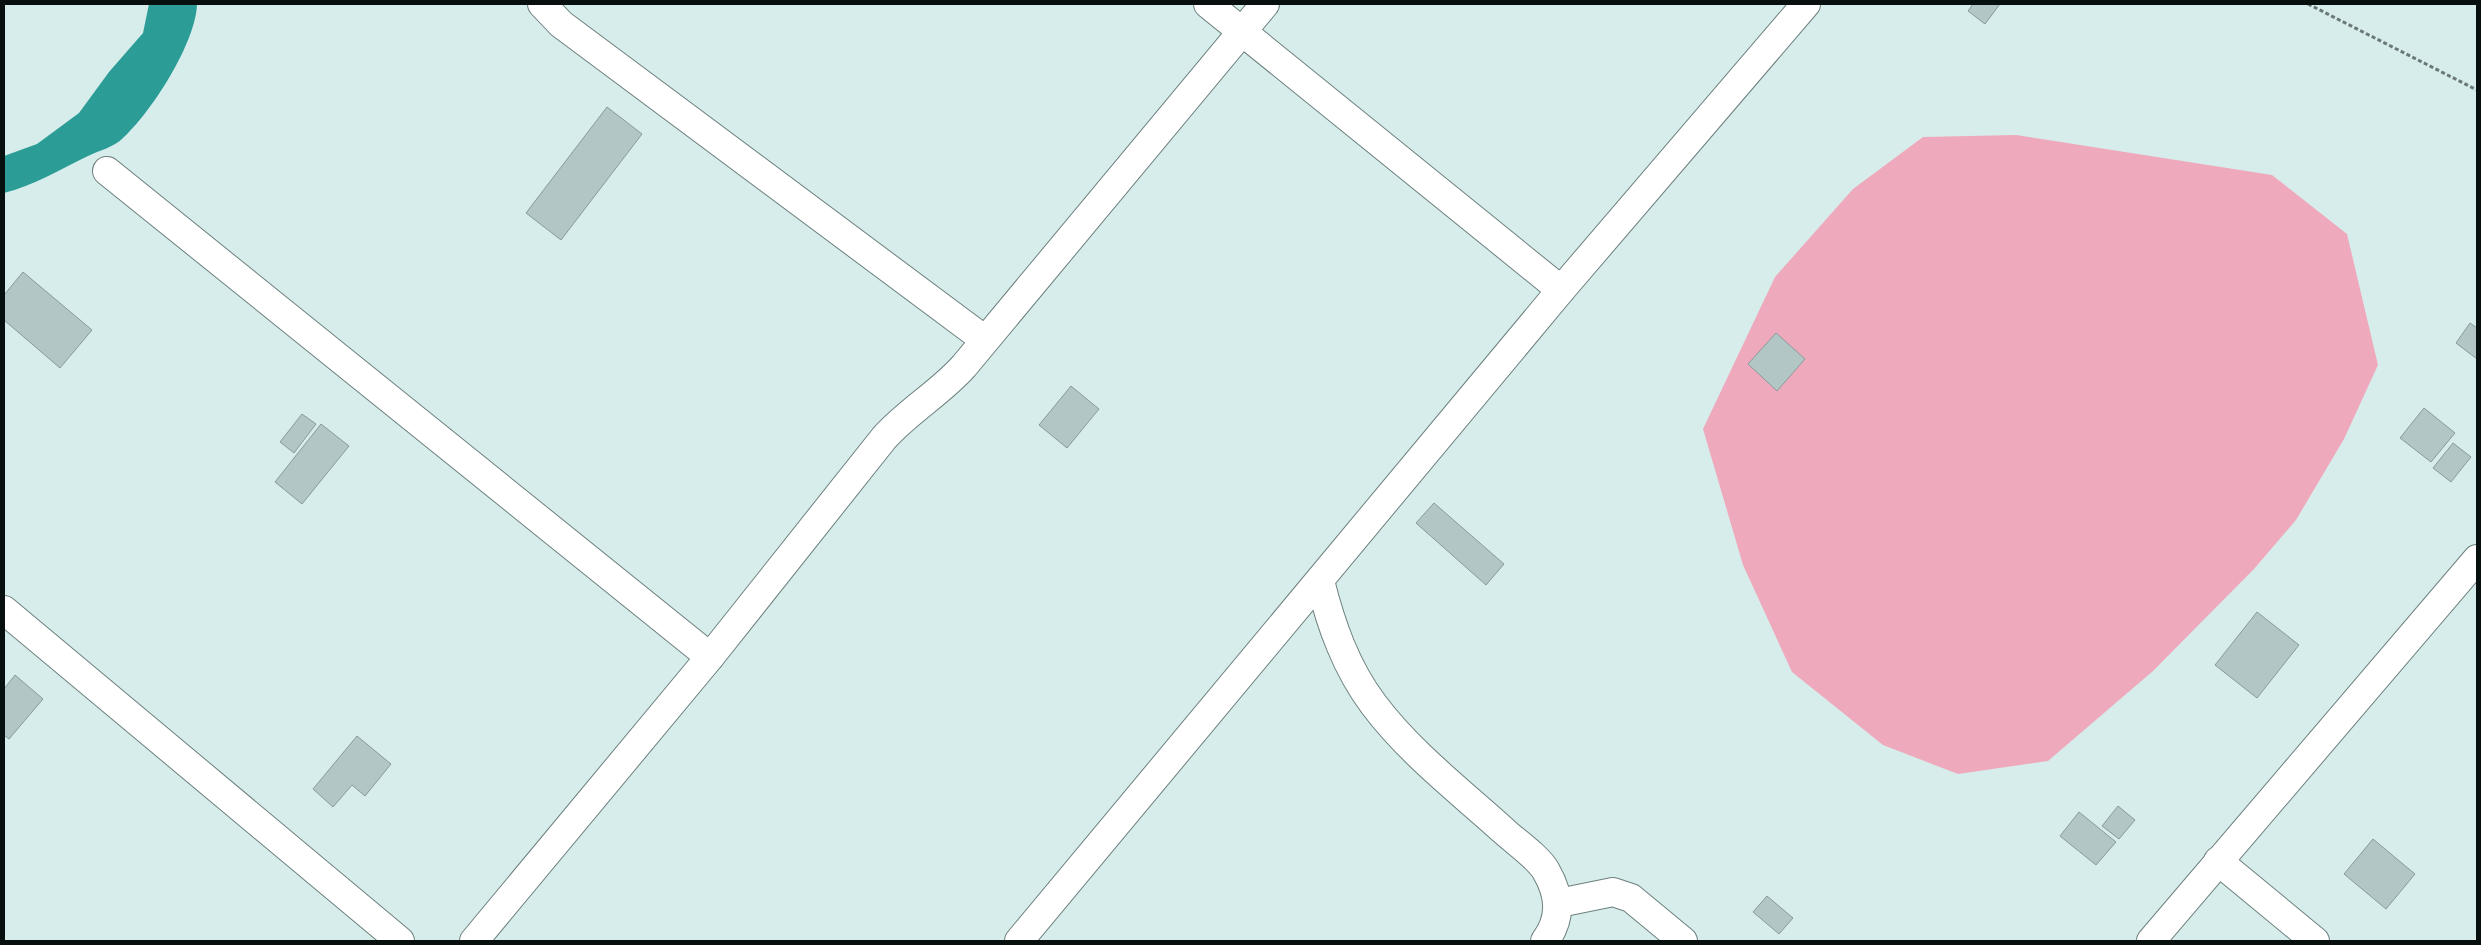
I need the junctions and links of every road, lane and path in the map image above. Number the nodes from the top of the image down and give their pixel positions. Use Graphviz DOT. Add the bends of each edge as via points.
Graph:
graph roads {
  1 [pos="542,4"];
  2 [pos="1208,4"];
  3 [pos="1265,4"];
  4 [pos="1806,4"];
  5 [pos="2308,4"];
  6 [pos="2319,4"];
  7 [pos="2312,6"];
  8 [pos="1241,31"];
  9 [pos="2477,90"];
  10 [pos="107,171"];
  11 [pos="1561,290"];
  12 [pos="985,340"];
  13 [pos="2477,559"];
  14 [pos="1320,581"];
  15 [pos="4,610"];
  16 [pos="710,657"];
  17 [pos="2218,861"];
  18 [pos="1559,903"];
  19 [pos="400,941"];
  20 [pos="474,941"];
  21 [pos="1019,941"];
  22 [pos="1545,941"];
  23 [pos="1683,941"];
  24 [pos="2150,941"];
  25 [pos="2315,941"];
  1 -- 12 [label="street" via="561,24"];
  2 -- 8 [label="street"];
  3 -- 8 [label="street"];
  4 -- 11 [label="street"];
  5 -- 7 [label="path"];
  6 -- 7 [label="path"];
  7 -- 9 [label="path"];
  8 -- 11 [label="street"];
  8 -- 12 [label="street"];
  10 -- 16 [label="street"];
  11 -- 14 [label="street"];
  12 -- 16 [label="street" via="953,378 896,424"];
  13 -- 17 [label="street"];
  14 -- 18 [label="street" via="1330,621 1345,657 1374,705 1409,745 1546,869"];
  14 -- 21 [label="street"];
  15 -- 19 [label="street"];
  16 -- 20 [label="street"];
  17 -- 24 [label="street"];
  17 -- 25 [label="street"];
  18 -- 22 [label="street" via="1553,930"];
  18 -- 23 [label="street" via="1613,892 1631,898"];
}
